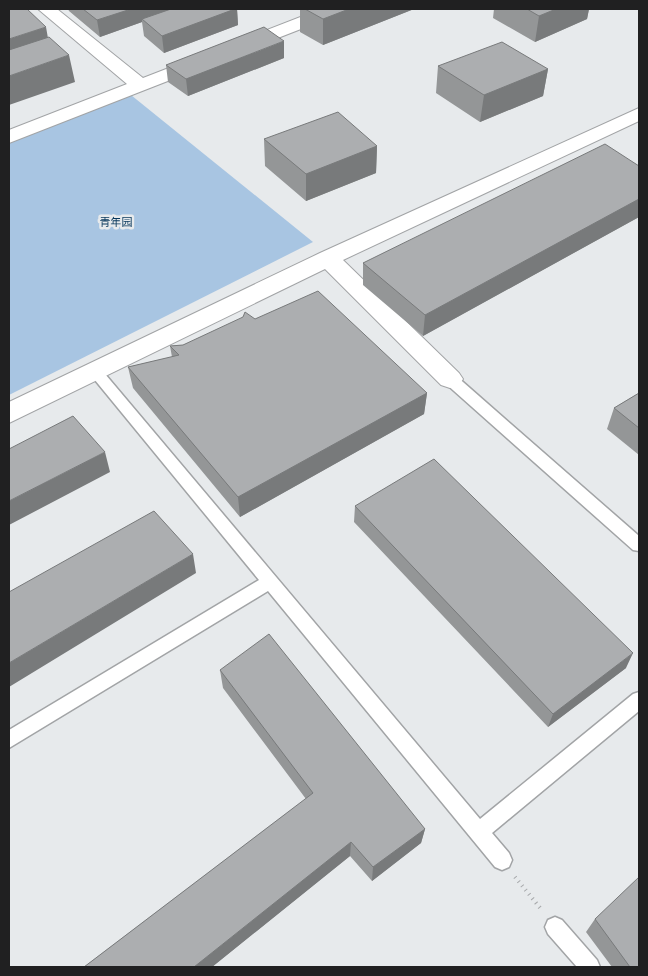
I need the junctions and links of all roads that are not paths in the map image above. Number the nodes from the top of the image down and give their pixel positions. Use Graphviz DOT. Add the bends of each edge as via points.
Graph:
graph roads {
  1 [pos="47,9"];
  2 [pos="336,9"];
  3 [pos="140,85"];
  4 [pos="639,114"];
  5 [pos="9,137"];
  6 [pos="328,258"];
  7 [pos="95,372"];
  8 [pos="450,379"];
  9 [pos="9,413"];
  10 [pos="639,545"];
  11 [pos="270,582"];
  12 [pos="639,700"];
  13 [pos="9,740"];
  14 [pos="479,832"];
  15 [pos="502,860"];
  16 [pos="556,927"];
  17 [pos="590,967"];
  1 -- 3 [label="street"];
  2 -- 3 [label="street"];
  3 -- 5 [label="street"];
  4 -- 6 [label="street"];
  6 -- 7 [label="street"];
  6 -- 8 [label="street"];
  7 -- 9 [label="street"];
  7 -- 11 [label="lane"];
  8 -- 10 [label="lane"];
  11 -- 13 [label="lane"];
  11 -- 14 [label="lane"];
  12 -- 14 [label="lane"];
  14 -- 15 [label="lane"];
  16 -- 17 [label="lane"];
}
